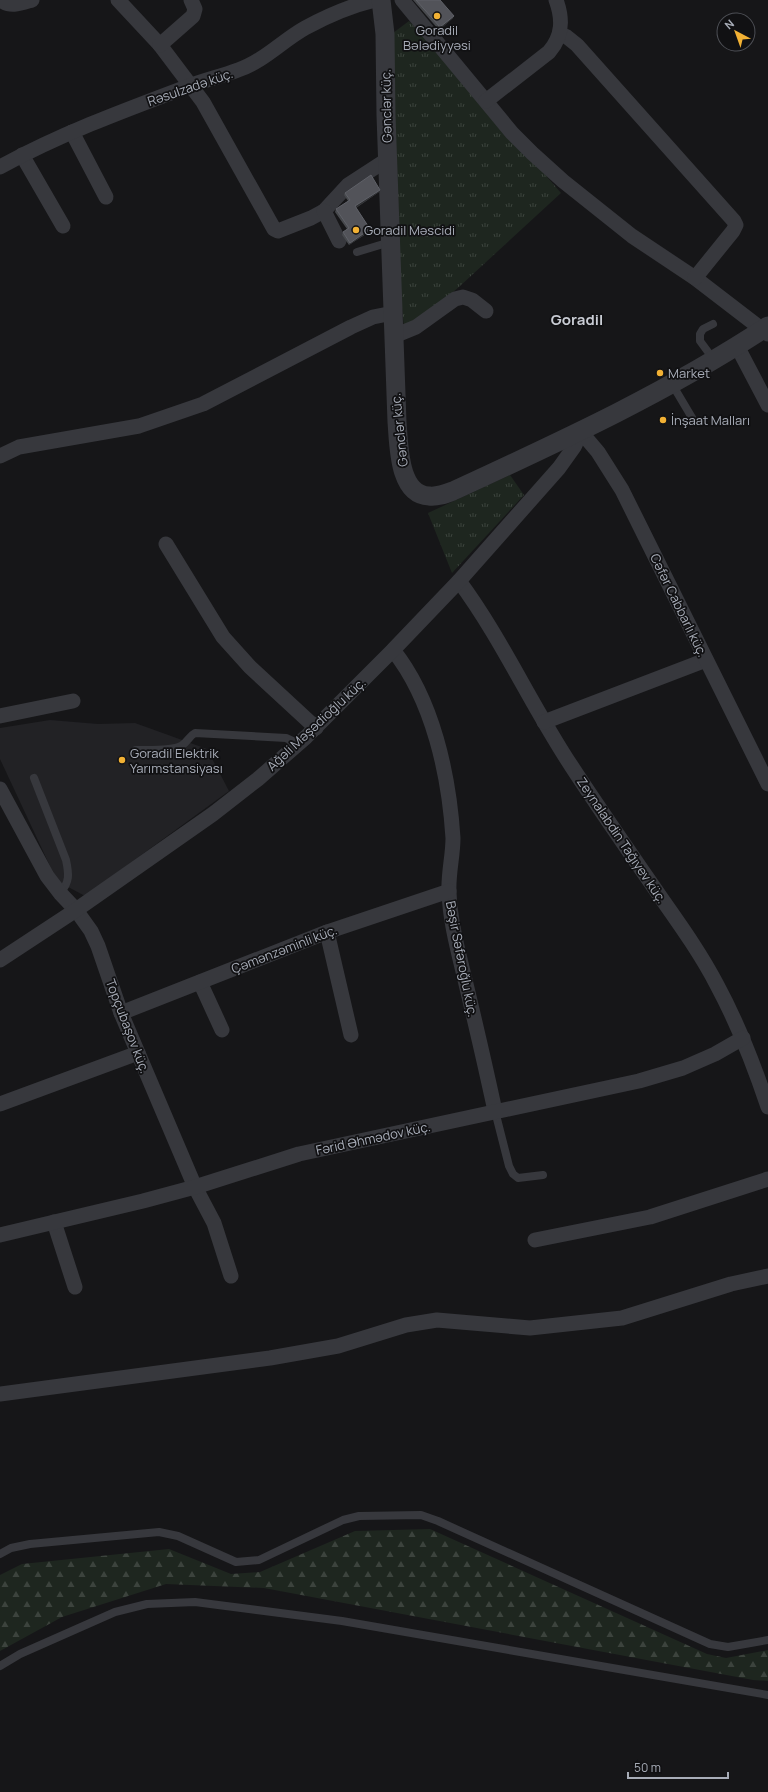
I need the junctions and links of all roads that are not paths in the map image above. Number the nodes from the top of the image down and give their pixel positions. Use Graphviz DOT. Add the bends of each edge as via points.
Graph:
graph roads {
  1 [pos="1,0"];
  2 [pos="32,0"];
  3 [pos="118,0"];
  4 [pos="191,0"];
  5 [pos="375,0"];
  6 [pos="381,0"];
  7 [pos="402,0"];
  8 [pos="556,0"];
  9 [pos="560,34"];
  10 [pos="160,46"];
  11 [pos="191,85"];
  12 [pos="486,101"];
  13 [pos="72,132"];
  14 [pos="22,155"];
  15 [pos="388,159"];
  16 [pos="0,167"];
  17 [pos="106,197"];
  18 [pos="324,211"];
  19 [pos="63,226"];
  20 [pos="339,241"];
  21 [pos="390,242"];
  22 [pos="357,252"];
  23 [pos="695,278"];
  24 [pos="486,311"];
  25 [pos="393,313"];
  26 [pos="713,324"];
  27 [pos="766,330"];
  28 [pos="394,336"];
  29 [pos="737,346"];
  30 [pos="714,360"];
  31 [pos="672,384"];
  32 [pos="768,405"];
  33 [pos="694,421"];
  34 [pos="581,432"];
  35 [pos="0,456"];
  36 [pos="166,544"];
  37 [pos="459,581"];
  38 [pos="393,650"];
  39 [pos="706,660"];
  40 [pos="73,701"];
  41 [pos="0,716"];
  42 [pos="544,722"];
  43 [pos="316,728"];
  44 [pos="299,744"];
  45 [pos="136,750"];
  46 [pos="34,778"];
  47 [pos="768,784"];
  48 [pos="0,789"];
  49 [pos="449,891"];
  50 [pos="60,893"];
  51 [pos="76,910"];
  52 [pos="327,932"];
  53 [pos="0,960"];
  54 [pos="200,982"];
  55 [pos="121,1013"];
  56 [pos="222,1030"];
  57 [pos="351,1036"];
  58 [pos="743,1038"];
  59 [pos="138,1053"];
  60 [pos="762,1066"];
  61 [pos="0,1104"];
  62 [pos="768,1107"];
  63 [pos="496,1111"];
  64 [pos="543,1175"];
  65 [pos="768,1179"];
  66 [pos="195,1187"];
  67 [pos="54,1222"];
  68 [pos="0,1235"];
  69 [pos="535,1240"];
  70 [pos="231,1276"];
  71 [pos="768,1276"];
  72 [pos="76,1286"];
  73 [pos="0,1394"];
  74 [pos="0,1554"];
  75 [pos="768,1640"];
  76 [pos="0,1666"];
  77 [pos="768,1695"];
  1 -- 2 [label="street" via="6,4 14,4"];
  3 -- 10 [label="street"];
  4 -- 10 [label="street" via="195,9 193,16"];
  5 -- 11 [label="street, Rəsulzadə küç." via="340,11 304,29 246,67"];
  6 -- 15 [label="street, Gənclər küç." via="385,34"];
  7 -- 12 [label="street"];
  8 -- 9 [label="street" via="561,18"];
  9 -- 12 [label="street" via="549,52"];
  9 -- 23 [label="street" via="577,46 734,221 736,225 733,232"];
  10 -- 11 [label="street"];
  11 -- 13 [label="street, Rəsulzadə küç."];
  11 -- 18 [label="street" via="216,124 274,229 278,231"];
  12 -- 23 [label="street" via="527,148 563,181 632,236"];
  13 -- 14 [label="street, Rəsulzadə küç."];
  13 -- 17 [label="street"];
  14 -- 16 [label="street, Rəsulzadə küç."];
  14 -- 19 [label="street"];
  15 -- 18 [label="street" via="348,185"];
  15 -- 21 [label="street, Gənclər küç."];
  18 -- 20 [label="street"];
  21 -- 22 [label="lane"];
  21 -- 25 [label="street, Gənclər küç."];
  23 -- 27 [label="street"];
  24 -- 28 [label="street" via="472,300 463,297 455,299 416,327"];
  25 -- 28 [label="street, Gənclər küç."];
  25 -- 35 [label="street" via="373,317 351,327 203,404 139,426 19,447"];
  26 -- 30 [label="lane" via="703,329 700,341"];
  27 -- 29 [label="street, Gənclər küç."];
  28 -- 34 [label="street, Gənclər küç." via="397,422 403,470 406,480 420,494 437,496 453,491"];
  29 -- 30 [label="street, Gənclər küç."];
  29 -- 32 [label="street"];
  30 -- 31 [label="street, Gənclər küç."];
  31 -- 33 [label="lane"];
  31 -- 34 [label="street, Gənclər küç."];
  34 -- 37 [label="street, Ağəli Məşədioğlu küç." via="559,468"];
  34 -- 39 [label="street, Cəfər Cabbarlı küç." via="598,452 622,490"];
  36 -- 43 [label="street" via="223,637 250,667"];
  37 -- 38 [label="street, Ağəli Məşədioğlu küç."];
  37 -- 42 [label="street, Zeynalabdin Tağıyev küç." via="473,600"];
  38 -- 43 [label="street, Ağəli Məşədioğlu küç."];
  38 -- 49 [label="street, Bəşir Səfəroğlu küç." via="404,663 425,703 441,763 453,839"];
  39 -- 42 [label="street"];
  39 -- 47 [label="street, Cəfər Cabbarlı küç."];
  40 -- 41 [label="street"];
  42 -- 58 [label="street, Zeynalabdin Tağıyev küç." via="697,950"];
  43 -- 44 [label="street, Ağəli Məşədioğlu küç."];
  44 -- 45 [label="lane" via="286,738 196,733 181,747"];
  44 -- 51 [label="street, Ağəli Məşədioğlu küç." via="213,814"];
  46 -- 50 [label="lane" via="66,860 66,886"];
  48 -- 50 [label="street, Topçubaşov küç." via="47,876"];
  49 -- 52 [label="street, Çəmənzəminli küç."];
  49 -- 63 [label="street, Bəşir Səfəroğlu küç." via="458,948"];
  50 -- 51 [label="street, Topçubaşov küç."];
  51 -- 53 [label="street, Ağəli Məşədioğlu küç."];
  51 -- 55 [label="street, Topçubaşov küç." via="91,930 98,946"];
  52 -- 54 [label="street, Çəmənzəminli küç."];
  52 -- 57 [label="street"];
  54 -- 55 [label="street, Çəmənzəminli küç."];
  54 -- 56 [label="street"];
  55 -- 59 [label="street, Topçubaşov küç."];
  58 -- 60 [label="street, Zeynalabdin Tağıyev küç."];
  58 -- 63 [label="street, Fərid Əhmədov küç." via="715,1054 654,1077"];
  59 -- 61 [label="street"];
  59 -- 66 [label="street, Topçubaşov küç."];
  60 -- 62 [label="street, Zeynalabdin Tağıyev küç."];
  63 -- 64 [label="lane" via="513,1174 518,1178"];
  63 -- 66 [label="street, Fərid Əhmədov küç." via="299,1154"];
  65 -- 69 [label="street" via="650,1217"];
  66 -- 67 [label="street, Fərid Əhmədov küç."];
  66 -- 70 [label="street, Topçubaşov küç." via="214,1223"];
  67 -- 68 [label="street, Fərid Əhmədov küç."];
  67 -- 72 [label="street"];
  71 -- 73 [label="street" via="731,1284 622,1318 530,1328 437,1320 406,1325 338,1346 277,1357"];
  74 -- 75 [label="lane" via="11,1548 30,1544 159,1532 178,1536 236,1562 247,1562 259,1560 343,1520 359,1516 421,1515 710,1644 728,1647"];
  76 -- 77 [label="lane" via="20,1654 115,1612 147,1604 195,1602 342,1621"];
}
